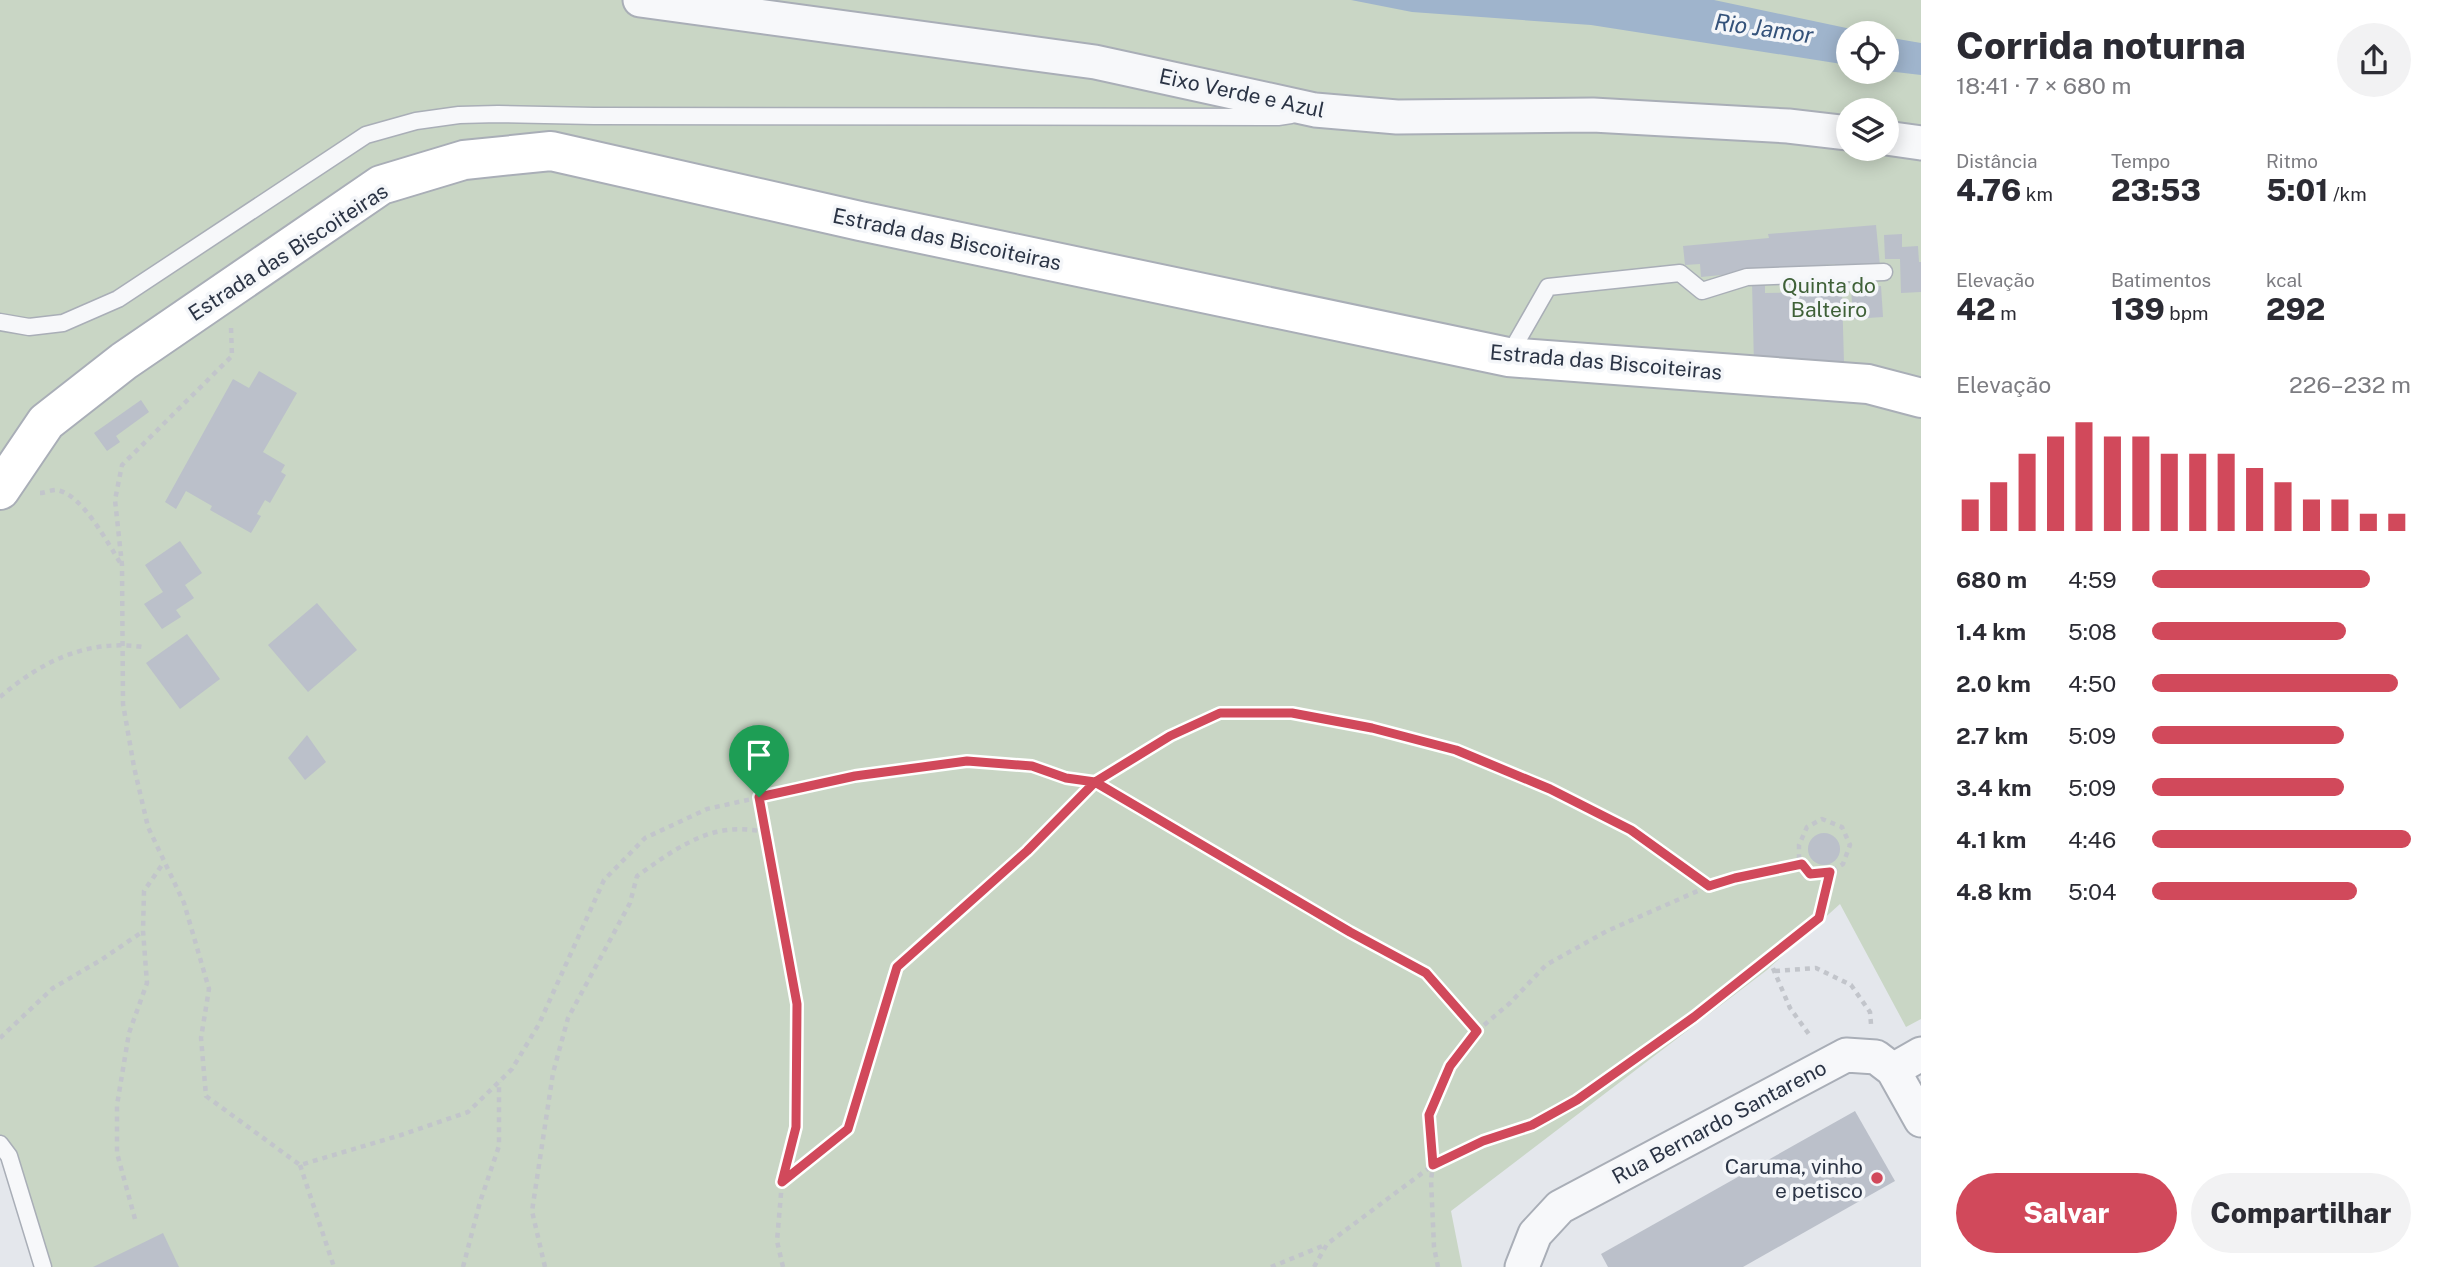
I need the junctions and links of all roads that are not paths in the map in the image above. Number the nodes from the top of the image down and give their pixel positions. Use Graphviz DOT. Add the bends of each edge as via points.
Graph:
graph roads {
  1 [pos="640,0"];
  2 [pos="1315,110"];
  3 [pos="1836,132"];
  4 [pos="1899,140"];
  5 [pos="1921,143"];
  6 [pos="1884,272"];
  7 [pos="0,322"];
  8 [pos="1508,357"];
  9 [pos="1921,398"];
  10 [pos="17,492"];
  11 [pos="1896,1060"];
  12 [pos="1921,1120"];
  13 [pos="0,1144"];
  14 [pos="41,1265"];
  15 [pos="1522,1267"];
  1 -- 2 [label="street, Eixo Verde e Azul" via="1096,62"];
  2 -- 3 [label="street, Eixo Verde e Azul" via="1397,117 1593,115"];
  2 -- 7 [label="lane" via="1278,117 498,114 416,121 366,135 118,299 63,323 29,327"];
  4 -- 5 [label="street"];
  6 -- 8 [label="lane" via="1747,277 1702,291 1680,273 1548,287"];
  8 -- 9 [label="street, Estrada das Biscoiteiras" via="1868,384"];
  8 -- 10 [label="street, Estrada das Biscoiteiras" via="551,151 464,160 382,185 124,361 46,422"];
  11 -- 12 [label="street"];
  11 -- 15 [label="street, Rua Bernardo Santareno" via="1846,1055 1560,1207 1535,1234"];
  13 -- 14 [label="lane" via="9,1156"];
}
